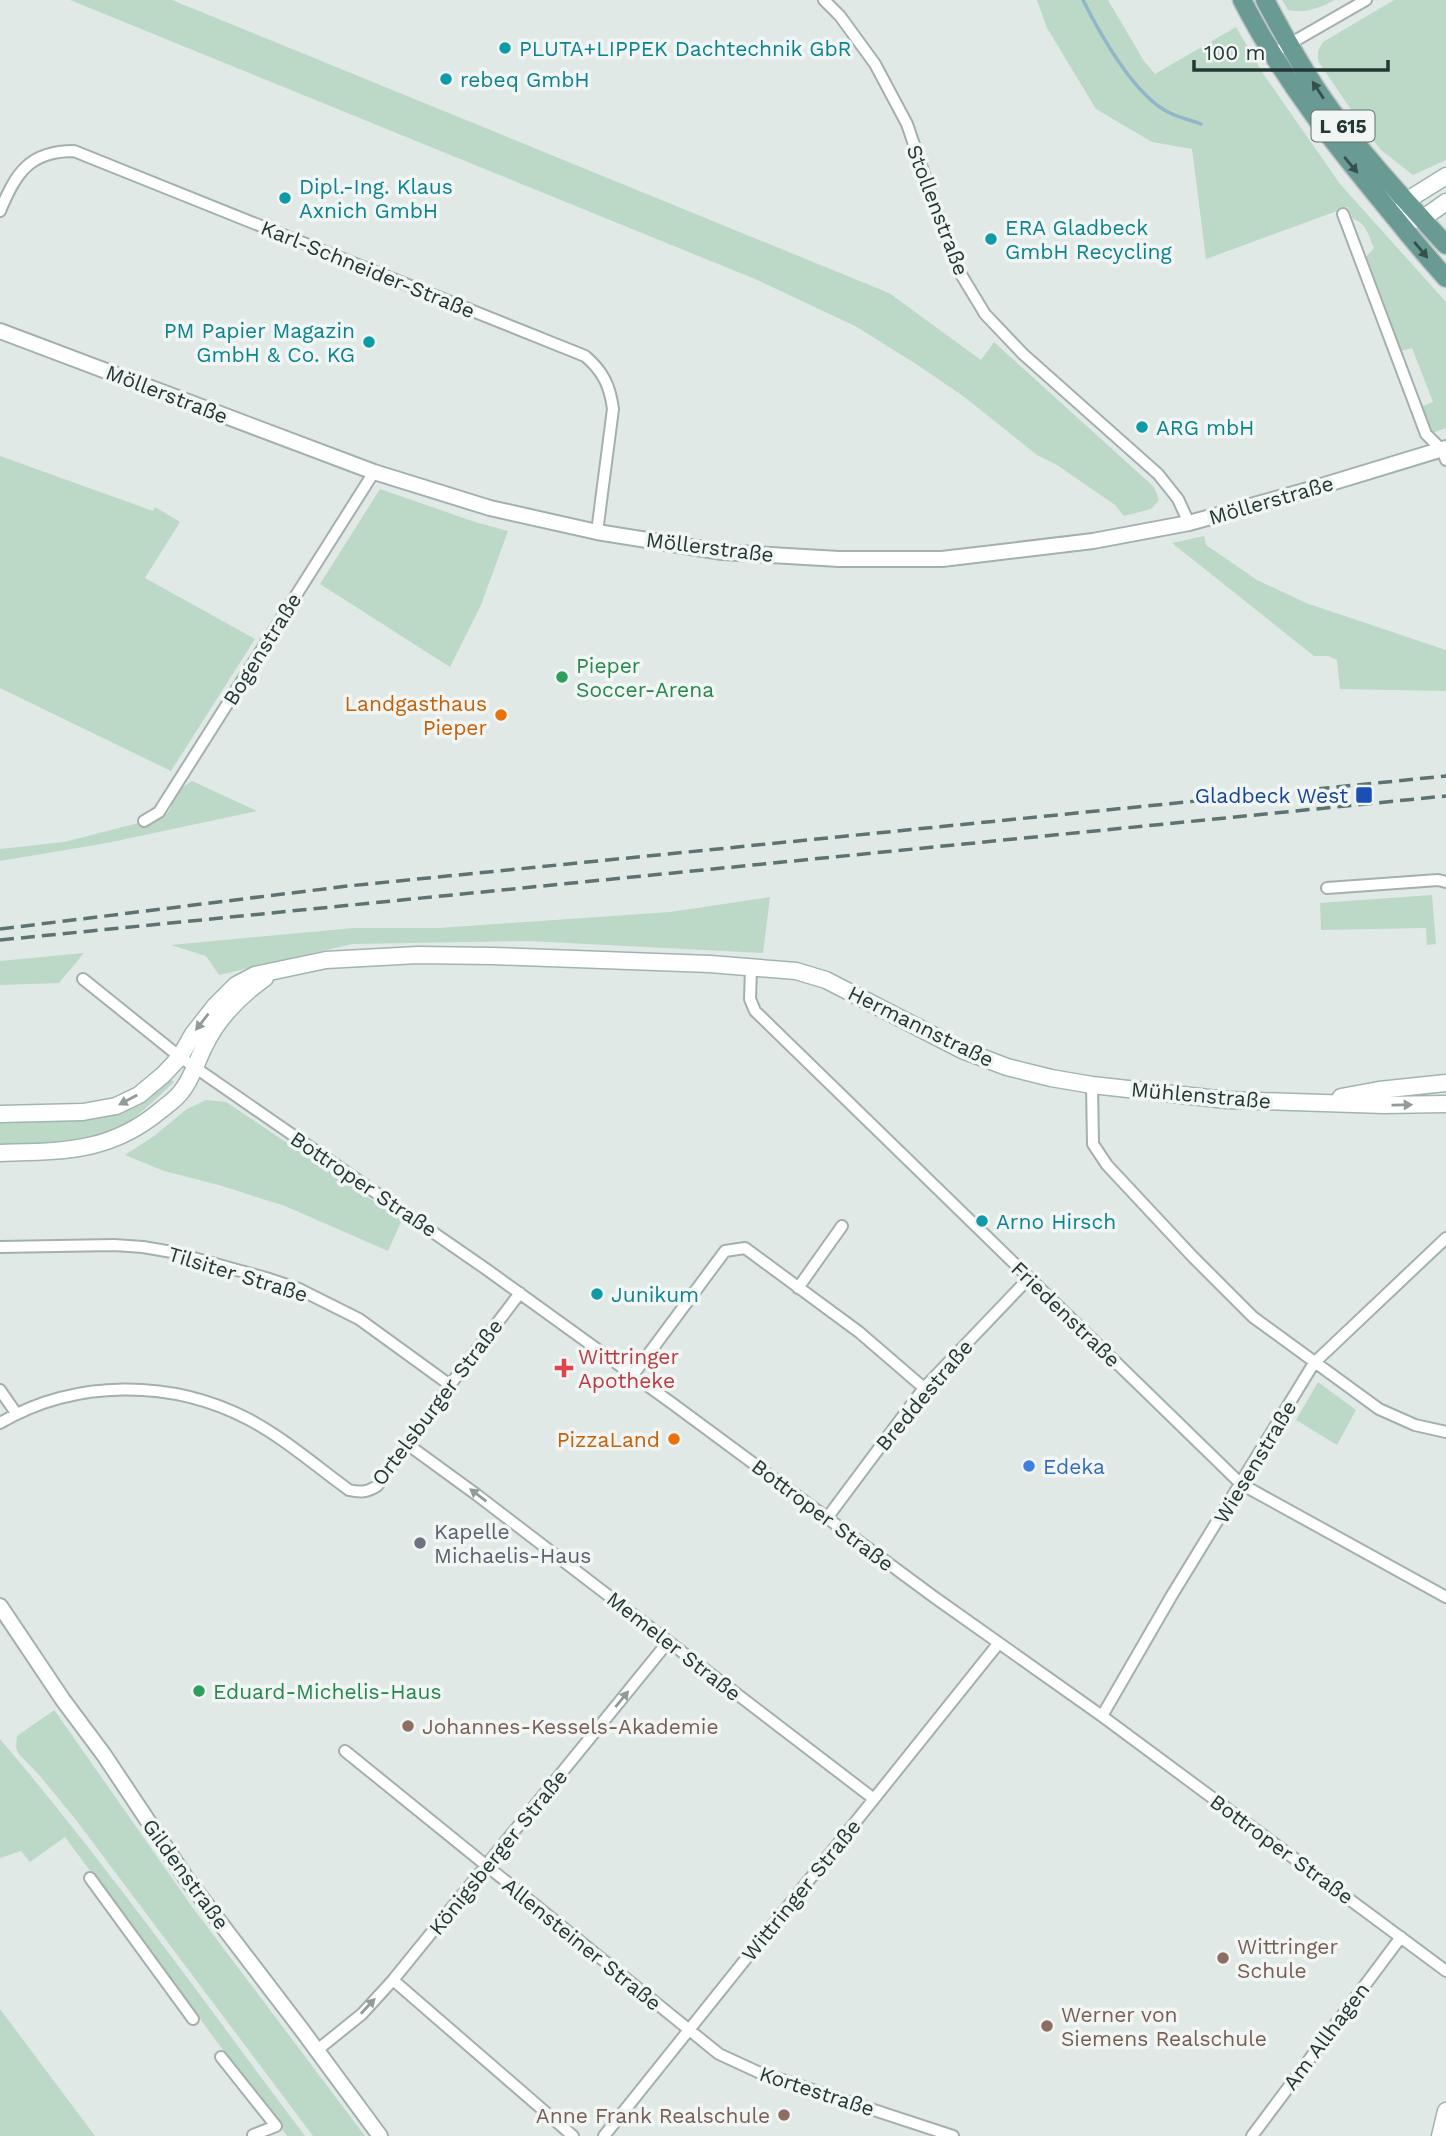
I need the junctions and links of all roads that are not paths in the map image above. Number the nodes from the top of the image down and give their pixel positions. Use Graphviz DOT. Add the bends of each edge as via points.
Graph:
graph roads {
  1 [pos="824,0"];
  2 [pos="1242,0"];
  3 [pos="1265,0"];
  4 [pos="1366,0"];
  5 [pos="1289,44"];
  6 [pos="1272,54"];
  7 [pos="1446,176"];
  8 [pos="1406,201"];
  9 [pos="1446,202"];
  10 [pos="0,211"];
  11 [pos="1343,214"];
  12 [pos="1422,219"];
  13 [pos="1398,221"];
  14 [pos="1446,245"];
  15 [pos="1446,278"];
  16 [pos="0,331"];
  17 [pos="1445,453"];
  18 [pos="374,472"];
  19 [pos="1189,523"];
  20 [pos="597,533"];
  21 [pos="144,821"];
  22 [pos="1446,882"];
  23 [pos="1327,888"];
  24 [pos="751,967"];
  25 [pos="272,972"];
  26 [pos="83,979"];
  27 [pos="180,1057"];
  28 [pos="195,1068"];
  29 [pos="1446,1083"];
  30 [pos="1092,1085"];
  31 [pos="1310,1102"];
  32 [pos="1446,1104"];
  33 [pos="0,1114"];
  34 [pos="0,1153"];
  35 [pos="842,1226"];
  36 [pos="1446,1238"];
  37 [pos="0,1247"];
  38 [pos="1029,1278"];
  39 [pos="798,1287"];
  40 [pos="520,1293"];
  41 [pos="1314,1363"];
  42 [pos="633,1375"];
  43 [pos="450,1385"];
  44 [pos="924,1388"];
  45 [pos="0,1390"];
  46 [pos="16,1413"];
  47 [pos="0,1423"];
  48 [pos="1446,1432"];
  49 [pos="407,1444"];
  50 [pos="1241,1485"];
  51 [pos="827,1518"];
  52 [pos="1446,1597"];
  53 [pos="0,1606"];
  54 [pos="668,1642"];
  55 [pos="998,1644"];
  56 [pos="1102,1716"];
  57 [pos="345,1751"];
  58 [pos="874,1799"];
  59 [pos="486,1866"];
  60 [pos="90,1878"];
  61 [pos="1401,1937"];
  62 [pos="1446,1971"];
  63 [pos="393,1980"];
  64 [pos="192,2019"];
  65 [pos="689,2031"];
  66 [pos="317,2050"];
  67 [pos="221,2056"];
  68 [pos="1446,2111"];
  69 [pos="253,2135"];
  70 [pos="380,2136"];
  71 [pos="573,2136"];
  72 [pos="604,2136"];
  73 [pos="953,2136"];
  74 [pos="1252,2136"];
  75 [pos="1440,2136"];
  1 -- 19 [label="street, Stollenstraße" via="875,64 907,124 951,253 985,314 1023,354 1158,474 1178,499"];
  2 -- 6 [label="main road, L 615"];
  3 -- 5 [label="main road, L 615"];
  4 -- 5 [label="street"];
  5 -- 6 [label="street"];
  8 -- 5 [label="main road, L 615, one-way" via="1333,113"];
  6 -- 13 [label="main road, L 615, one-way" via="1332,142"];
  7 -- 8 [label="main road"];
  8 -- 12 [label="main road, L 615"];
  8 -- 13 [label="main road"];
  9 -- 12 [label="main road"];
  10 -- 20 [label="street, Karl-Schneider-Straße" via="14,178 30,162 58,150 74,150 585,356 605,377 613,409"];
  11 -- 17 [label="street, Möllerstraße" via="1426,434"];
  12 -- 13 [label="main road"];
  12 -- 14 [label="main road, L 615"];
  13 -- 15 [label="main road, L 615, one-way"];
  16 -- 18 [label="street, Möllerstraße"];
  17 -- 19 [label="street, Möllerstraße"];
  18 -- 20 [label="street, Möllerstraße" via="490,508"];
  18 -- 21 [label="street, Bogenstraße" via="159,812"];
  19 -- 20 [label="street, Möllerstraße" via="1093,541 942,559 722,552"];
  22 -- 23 [label="street"];
  24 -- 25 [label="main road, Hermannstraße" via="418,956 326,960"];
  24 -- 30 [label="main road, Hermannstraße" via="826,980 973,1054 1007,1067"];
  24 -- 38 [label="street, Friedenstraße" via="750,999 755,1011"];
  25 -- 27 [label="main road, Hermannstraße, one-way" via="236,985 193,1034"];
  25 -- 28 [label="main road, Hermannstraße" via="231,1008"];
  26 -- 27 [label="street, Bottroper Straße"];
  27 -- 28 [label="street, Bottroper Straße"];
  27 -- 33 [label="main road, one-way" via="139,1095 116,1106 83,1112"];
  28 -- 34 [label="main road" via="181,1093 153,1117 114,1140 67,1150"];
  28 -- 40 [label="street, Bottroper Straße"];
  29 -- 31 [label="main road, Mühlenstraße"];
  30 -- 31 [label="main road, Mühlenstraße" via="1227,1100"];
  30 -- 41 [label="street" via="1093,1144 1107,1165 1254,1317"];
  31 -- 32 [label="main road, Mühlenstraße, one-way"];
  35 -- 39 [label="street"];
  36 -- 41 [label="street, Wiesenstraße"];
  37 -- 43 [label="street, Tilsiter Straße" via="143,1247 266,1278 359,1319"];
  38 -- 44 [label="street, Breddestraße"];
  38 -- 50 [label="street, Friedenstraße"];
  39 -- 42 [label="street" via="745,1248 725,1251"];
  39 -- 44 [label="street"];
  40 -- 42 [label="street, Bottroper Straße"];
  40 -- 43 [label="street, Ortelsburger Straße"];
  41 -- 48 [label="street" via="1379,1409"];
  41 -- 50 [label="street, Wiesenstraße"];
  42 -- 51 [label="street, Bottroper Straße"];
  43 -- 49 [label="street, Ortelsburger Straße"];
  44 -- 51 [label="street, Breddestraße"];
  45 -- 46 [label="street"];
  46 -- 47 [label="street, Ortelsburger Straße"];
  46 -- 49 [label="street, Ortelsburger Straße" via="93,1391 175,1394 249,1420 359,1493 377,1486"];
  54 -- 49 [label="street, Memeler Straße, one-way"];
  50 -- 52 [label="street, Friedenstraße"];
  50 -- 56 [label="street, Wiesenstraße"];
  51 -- 55 [label="street, Bottroper Straße"];
  53 -- 66 [label="street, Gildenstraße" via="186,1878"];
  54 -- 58 [label="street, Memeler Straße"];
  59 -- 54 [label="street, Königsberger Straße, one-way"];
  55 -- 56 [label="street, Bottroper Straße"];
  55 -- 58 [label="street, Wittringer Straße"];
  56 -- 61 [label="street, Bottroper Straße"];
  57 -- 59 [label="street, Allensteiner Straße"];
  58 -- 65 [label="street, Wittringer Straße"];
  59 -- 63 [label="street, Königsberger Straße"];
  59 -- 65 [label="street, Allensteiner Straße"];
  60 -- 64 [label="street"];
  61 -- 62 [label="street, Bottroper Straße"];
  61 -- 74 [label="street, Am Allhagen"];
  66 -- 63 [label="street, Königsberger Straße, one-way" via="362,2014"];
  63 -- 71 [label="street"];
  65 -- 72 [label="street, Wittringer Straße"];
  65 -- 73 [label="street, Kortestraße" via="719,2054 748,2068"];
  66 -- 70 [label="street, Gildenstraße"];
  67 -- 69 [label="street" via="276,2126"];
  68 -- 75 [label="main road"];
}
